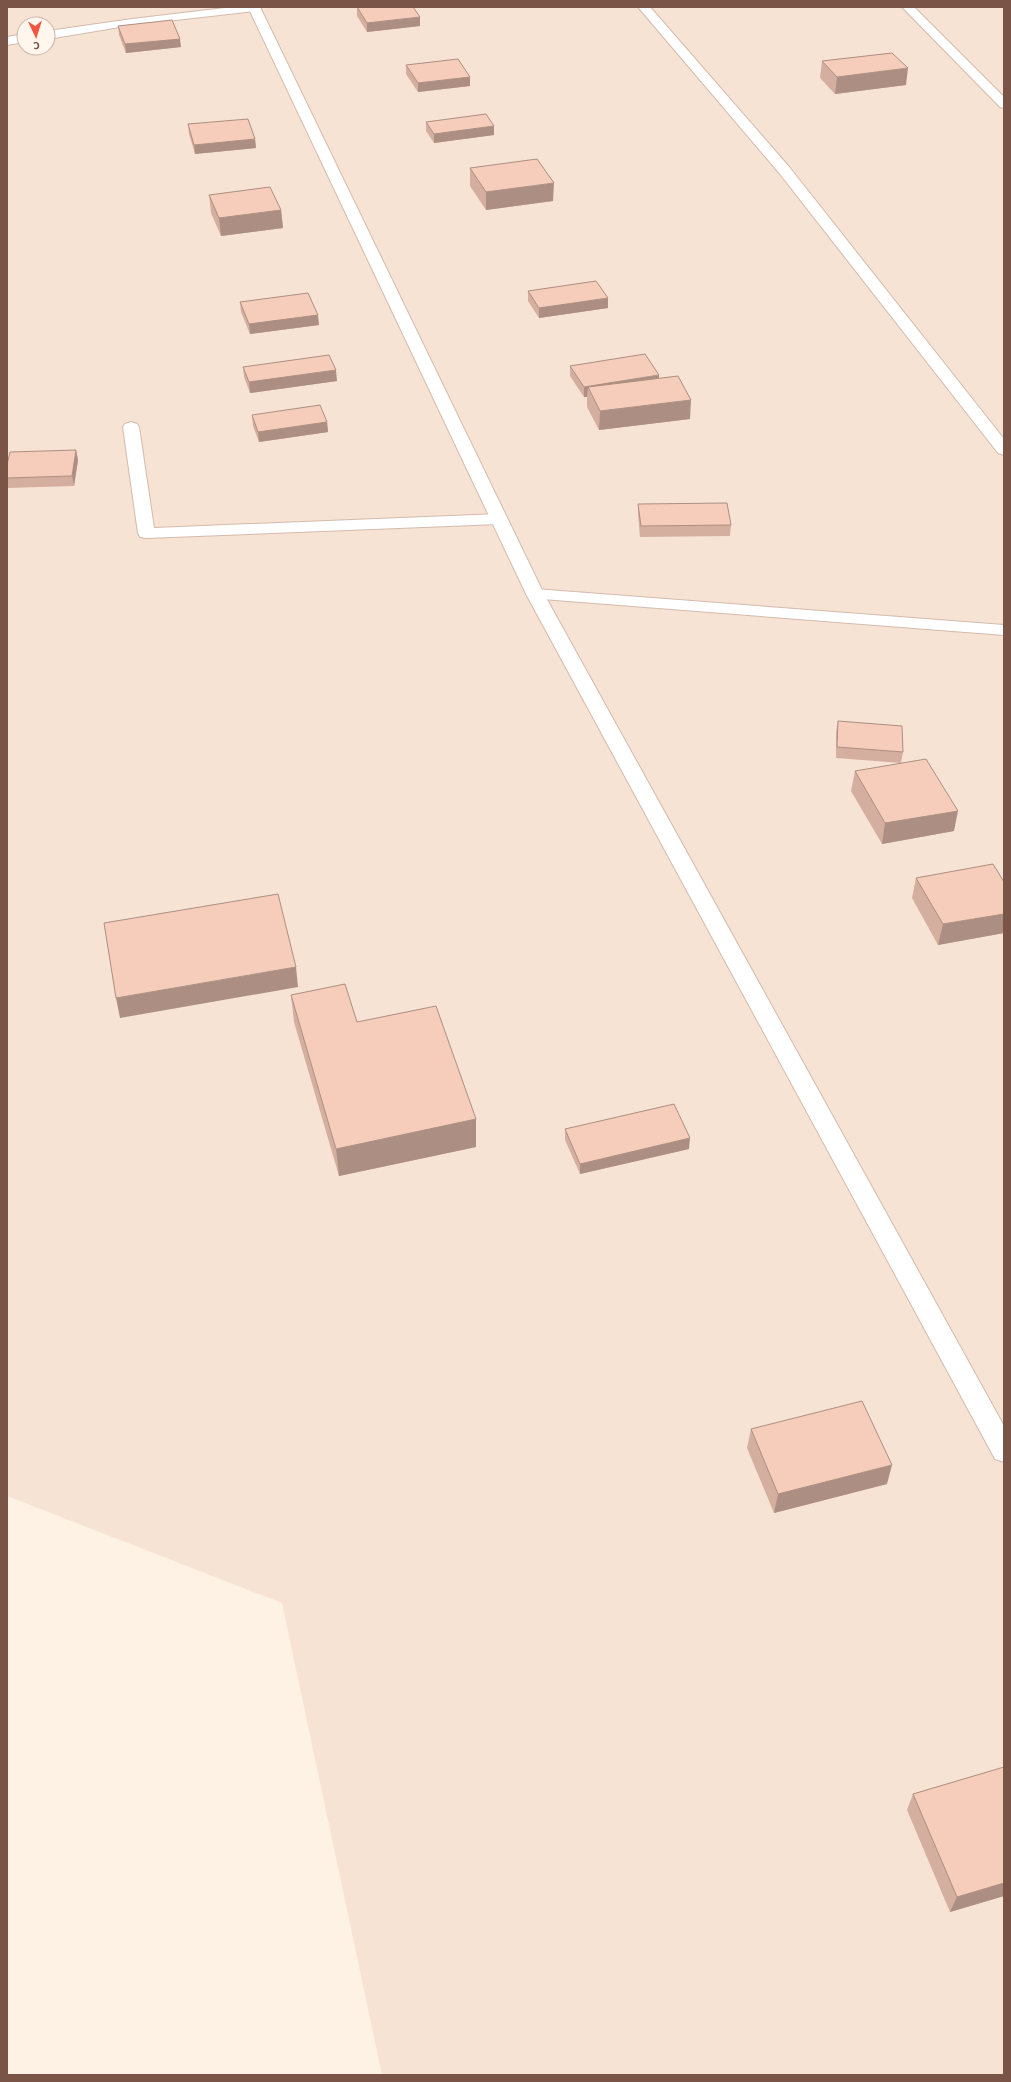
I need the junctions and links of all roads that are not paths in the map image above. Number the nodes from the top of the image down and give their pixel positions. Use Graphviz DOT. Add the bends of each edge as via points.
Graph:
graph roads {
  1 [pos="644,7"];
  2 [pos="908,7"];
  3 [pos="255,8"];
  4 [pos="56,33"];
  5 [pos="1004,104"];
  6 [pos="131,427"];
  7 [pos="1004,450"];
  8 [pos="499,519"];
  9 [pos="535,594"];
  10 [pos="1004,630"];
  11 [pos="1004,1450"];
  1 -- 7 [label="street" via="785,171"];
  2 -- 5 [label="street"];
  3 -- 4 [label="street"];
  3 -- 8 [label="street"];
  6 -- 8 [label="street" via="146,534"];
  8 -- 9 [label="street"];
  9 -- 10 [label="street"];
  9 -- 11 [label="street"];
}
